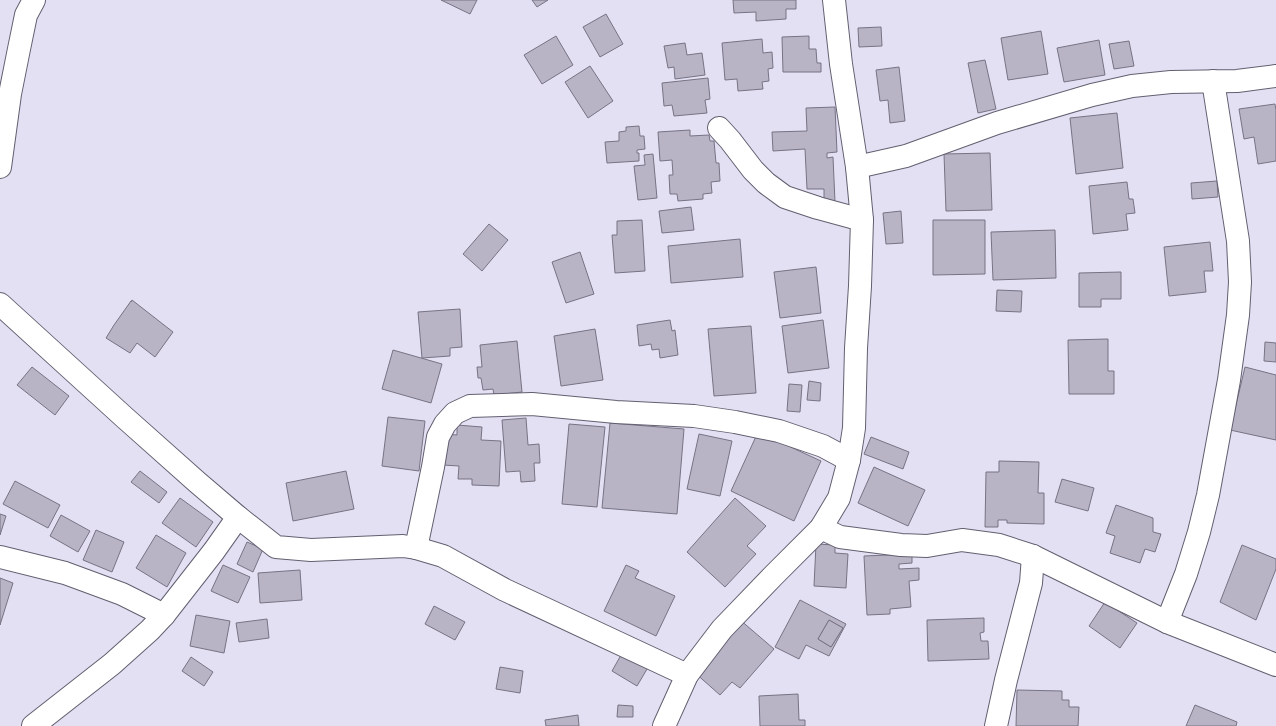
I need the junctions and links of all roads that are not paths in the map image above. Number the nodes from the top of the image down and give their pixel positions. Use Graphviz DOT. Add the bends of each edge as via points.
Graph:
graph roads {
  1 [pos="34,0"];
  2 [pos="834,0"];
  3 [pos="1276,76"];
  4 [pos="1213,82"];
  5 [pos="719,128"];
  6 [pos="0,167"];
  7 [pos="857,167"];
  8 [pos="862,220"];
  9 [pos="0,304"];
  10 [pos="849,460"];
  11 [pos="238,517"];
  12 [pos="821,528"];
  13 [pos="416,548"];
  14 [pos="1033,556"];
  15 [pos="0,557"];
  16 [pos="164,615"];
  17 [pos="1167,622"];
  18 [pos="1276,665"];
  19 [pos="687,675"];
  20 [pos="32,726"];
  21 [pos="664,726"];
  22 [pos="996,726"];
  1 -- 6 [label="street" via="26,15 17,57"];
  2 -- 7 [label="street"];
  3 -- 4 [label="street"];
  4 -- 7 [label="street" via="1171,82 1132,86 1092,95 997,123 906,156"];
  4 -- 17 [label="street" via="1238,242 1238,315 1208,495 1199,532"];
  5 -- 8 [label="street" via="753,170 785,197"];
  7 -- 8 [label="street"];
  8 -- 10 [label="street" via="854,428"];
  9 -- 11 [label="street"];
  10 -- 12 [label="street" via="839,498"];
  10 -- 13 [label="street" via="823,446 779,431 694,416 532,404 470,406 455,413 438,436"];
  11 -- 13 [label="street" via="276,547 311,550 384,546"];
  11 -- 16 [label="street"];
  12 -- 14 [label="street" via="840,537 863,541 928,546 962,540 999,545"];
  12 -- 19 [label="street" via="722,629"];
  13 -- 19 [label="street" via="443,556 505,590"];
  14 -- 17 [label="street"];
  14 -- 22 [label="street" via="1031,583"];
  15 -- 16 [label="street" via="65,573 122,594"];
  16 -- 20 [label="street" via="112,664"];
  17 -- 18 [label="street"];
  19 -- 21 [label="street"];
}
